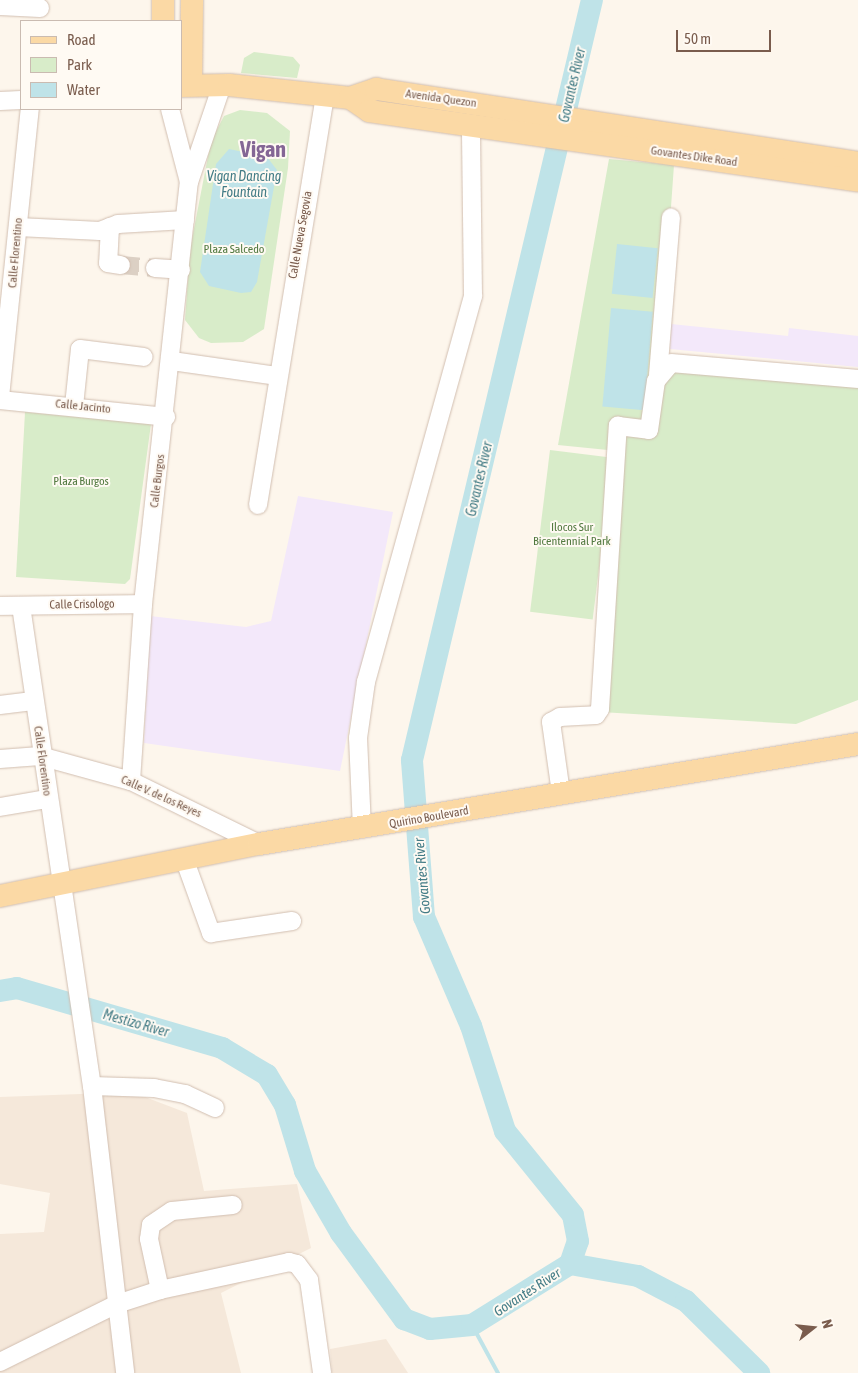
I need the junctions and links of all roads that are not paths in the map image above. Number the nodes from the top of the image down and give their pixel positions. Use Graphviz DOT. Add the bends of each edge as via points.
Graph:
graph roads {
  1 [pos="163,0"];
  2 [pos="192,0"];
  3 [pos="0,6"];
  4 [pos="39,10"];
  5 [pos="164,20"];
  6 [pos="222,85"];
  7 [pos="186,86"];
  8 [pos="325,95"];
  9 [pos="350,98"];
  10 [pos="20,100"];
  11 [pos="0,101"];
  12 [pos="30,110"];
  13 [pos="170,110"];
  14 [pos="526,123"];
  15 [pos="471,125"];
  16 [pos="858,163"];
  17 [pos="804,164"];
  18 [pos="858,181"];
  19 [pos="189,182"];
  20 [pos="671,218"];
  21 [pos="185,220"];
  22 [pos="18,227"];
  23 [pos="110,227"];
  24 [pos="121,265"];
  25 [pos="155,268"];
  26 [pos="181,270"];
  27 [pos="144,357"];
  28 [pos="172,361"];
  29 [pos="658,375"];
  30 [pos="278,376"];
  31 [pos="858,379"];
  32 [pos="0,399"];
  33 [pos="74,406"];
  34 [pos="166,417"];
  35 [pos="258,505"];
  36 [pos="0,592"];
  37 [pos="143,604"];
  38 [pos="0,606"];
  39 [pos="22,606"];
  40 [pos="34,701"];
  41 [pos="0,705"];
  42 [pos="858,744"];
  43 [pos="40,756"];
  44 [pos="0,759"];
  45 [pos="132,781"];
  46 [pos="561,793"];
  47 [pos="47,799"];
  48 [pos="0,807"];
  49 [pos="371,828"];
  50 [pos="259,844"];
  51 [pos="185,861"];
  52 [pos="61,884"];
  53 [pos="0,896"];
  54 [pos="292,921"];
  55 [pos="92,1086"];
  56 [pos="215,1108"];
  57 [pos="233,1205"];
  58 [pos="160,1290"];
  59 [pos="117,1304"];
  60 [pos="0,1362"];
  61 [pos="125,1373"];
  62 [pos="322,1373"];
  1 -- 5 [label="main road"];
  2 -- 7 [label="main road"];
  3 -- 4 [label="street"];
  6 -- 7 [label="main road, Avenida Quezon"];
  6 -- 8 [label="main road, Avenida Quezon"];
  6 -- 19 [label="street, Calle Burgos"];
  8 -- 9 [label="main road, Avenida Quezon"];
  8 -- 30 [label="street, Calle Nueva Segovia"];
  9 -- 14 [label="main road, Avenida Quezon" via="376,89"];
  9 -- 15 [label="main road, Avenida Quezon" via="369,111"];
  10 -- 11 [label="street"];
  12 -- 22 [label="street, Calle Florentino"];
  13 -- 19 [label="street, Calle Burgos"];
  14 -- 15 [label="main road, Avenida Quezon"];
  14 -- 17 [label="main road, Govantes Dike Road"];
  15 -- 49 [label="street" via="473,296 366,682 358,738"];
  16 -- 17 [label="main road, Govantes Dike Road"];
  17 -- 18 [label="main road, Govantes Dike Road"];
  19 -- 21 [label="street, Calle Burgos"];
  20 -- 29 [label="street"];
  21 -- 23 [label="street"];
  21 -- 26 [label="street, Calle Burgos"];
  22 -- 23 [label="street" via="100,231"];
  22 -- 32 [label="street, Calle Florentino"];
  23 -- 24 [label="street" via="108,263"];
  25 -- 26 [label="street"];
  26 -- 28 [label="street, Calle Burgos"];
  27 -- 33 [label="street" via="80,348"];
  28 -- 30 [label="street"];
  28 -- 34 [label="street, Calle Burgos"];
  29 -- 31 [label="street" via="666,365 677,363"];
  29 -- 46 [label="street" via="649,430 618,426 600,708 596,715 560,717 551,722"];
  30 -- 35 [label="street, Calle Nueva Segovia"];
  32 -- 33 [label="street, Calle Jacinto"];
  33 -- 34 [label="street, Calle Jacinto"];
  34 -- 37 [label="street, Calle Burgos"];
  36 -- 39 [label="street"];
  37 -- 39 [label="street, Calle Crisologo"];
  37 -- 45 [label="street, Calle Burgos"];
  38 -- 39 [label="street, Calle Crisologo"];
  39 -- 40 [label="street, Calle Florentino"];
  40 -- 41 [label="street"];
  40 -- 43 [label="street, Calle Florentino"];
  42 -- 46 [label="main road, Quirino Boulevard"];
  43 -- 44 [label="street, Calle V. de los Reyes"];
  43 -- 45 [label="street, Calle V. de los Reyes"];
  43 -- 47 [label="street, Calle Florentino"];
  45 -- 50 [label="street, Calle V. de los Reyes"];
  46 -- 49 [label="main road, Quirino Boulevard"];
  47 -- 48 [label="street"];
  47 -- 52 [label="street, Calle Florentino"];
  49 -- 50 [label="main road, Quirino Boulevard"];
  50 -- 51 [label="main road, Quirino Boulevard"];
  51 -- 52 [label="main road, Quirino Boulevard"];
  51 -- 54 [label="street" via="211,932"];
  52 -- 53 [label="main road, Quirino Boulevard"];
  52 -- 55 [label="street, Calle Florentino"];
  55 -- 56 [label="street" via="154,1088 185,1094"];
  55 -- 59 [label="street, Calle Florentino"];
  57 -- 58 [label="street" via="172,1211 152,1225 149,1239"];
  58 -- 59 [label="street"];
  58 -- 62 [label="street" via="281,1262 297,1264 309,1280 315,1299"];
  59 -- 60 [label="street"];
  59 -- 61 [label="street, Calle Florentino"];
}
